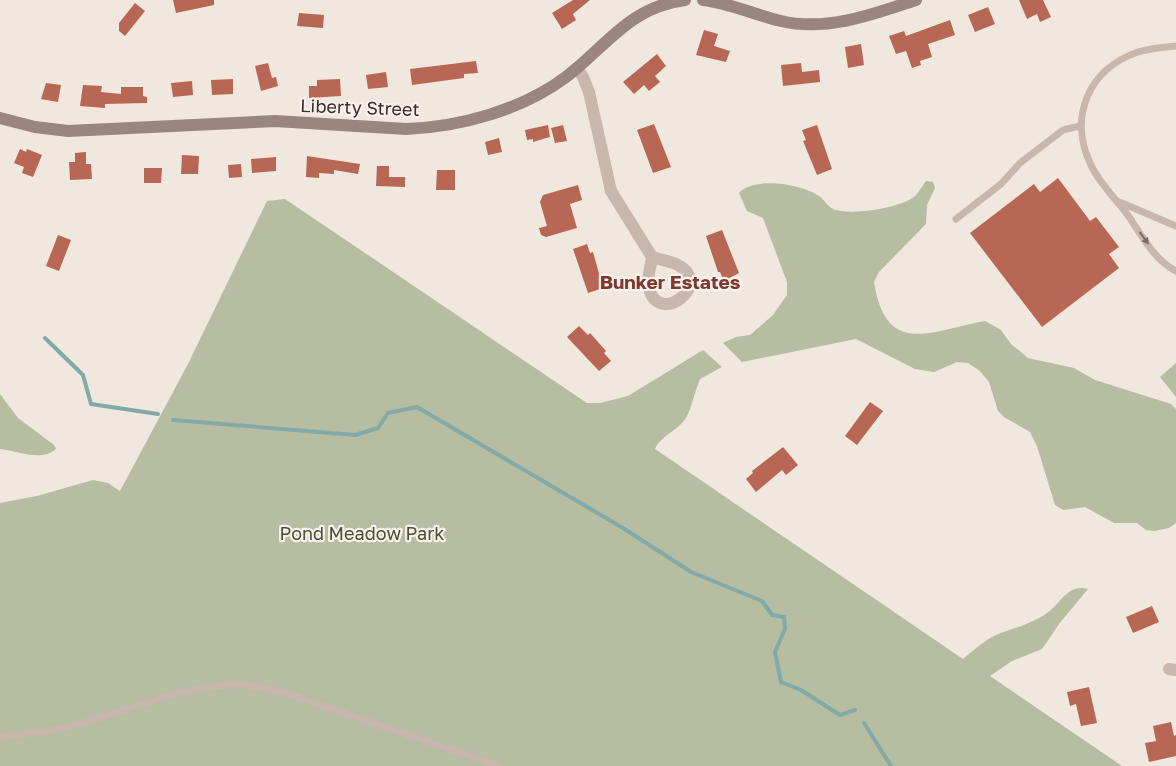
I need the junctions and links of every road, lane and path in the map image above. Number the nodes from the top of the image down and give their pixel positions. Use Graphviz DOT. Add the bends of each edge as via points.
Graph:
graph roads {
  1 [pos="685,0"];
  2 [pos="703,0"];
  3 [pos="916,0"];
  4 [pos="1176,46"];
  5 [pos="577,68"];
  6 [pos="0,118"];
  7 [pos="1080,126"];
  8 [pos="1117,201"];
  9 [pos="956,219"];
  10 [pos="1176,226"];
  11 [pos="652,258"];
  12 [pos="1176,271"];
  13 [pos="0,737"];
  14 [pos="499,766"];
  1 -- 5 [label="main road, Liberty Street" via="633,18"];
  2 -- 3 [label="main road" via="728,4 779,21 809,25 853,19"];
  4 -- 7 [label="lane" via="1141,51 1109,69 1087,97"];
  5 -- 6 [label="main road, Liberty Street" via="553,86 518,104 452,123 416,128 275,121 68,131"];
  5 -- 11 [label="street" via="587,86 611,191"];
  7 -- 8 [label="lane" via="1091,167"];
  7 -- 9 [label="lane" via="1067,128 1020,163 1001,184"];
  8 -- 10 [label="lane"];
  8 -- 12 [label="lane, one-way" via="1163,263"];
  13 -- 14 [label="lane" via="81,724 161,699 238,684 291,695"];
}
